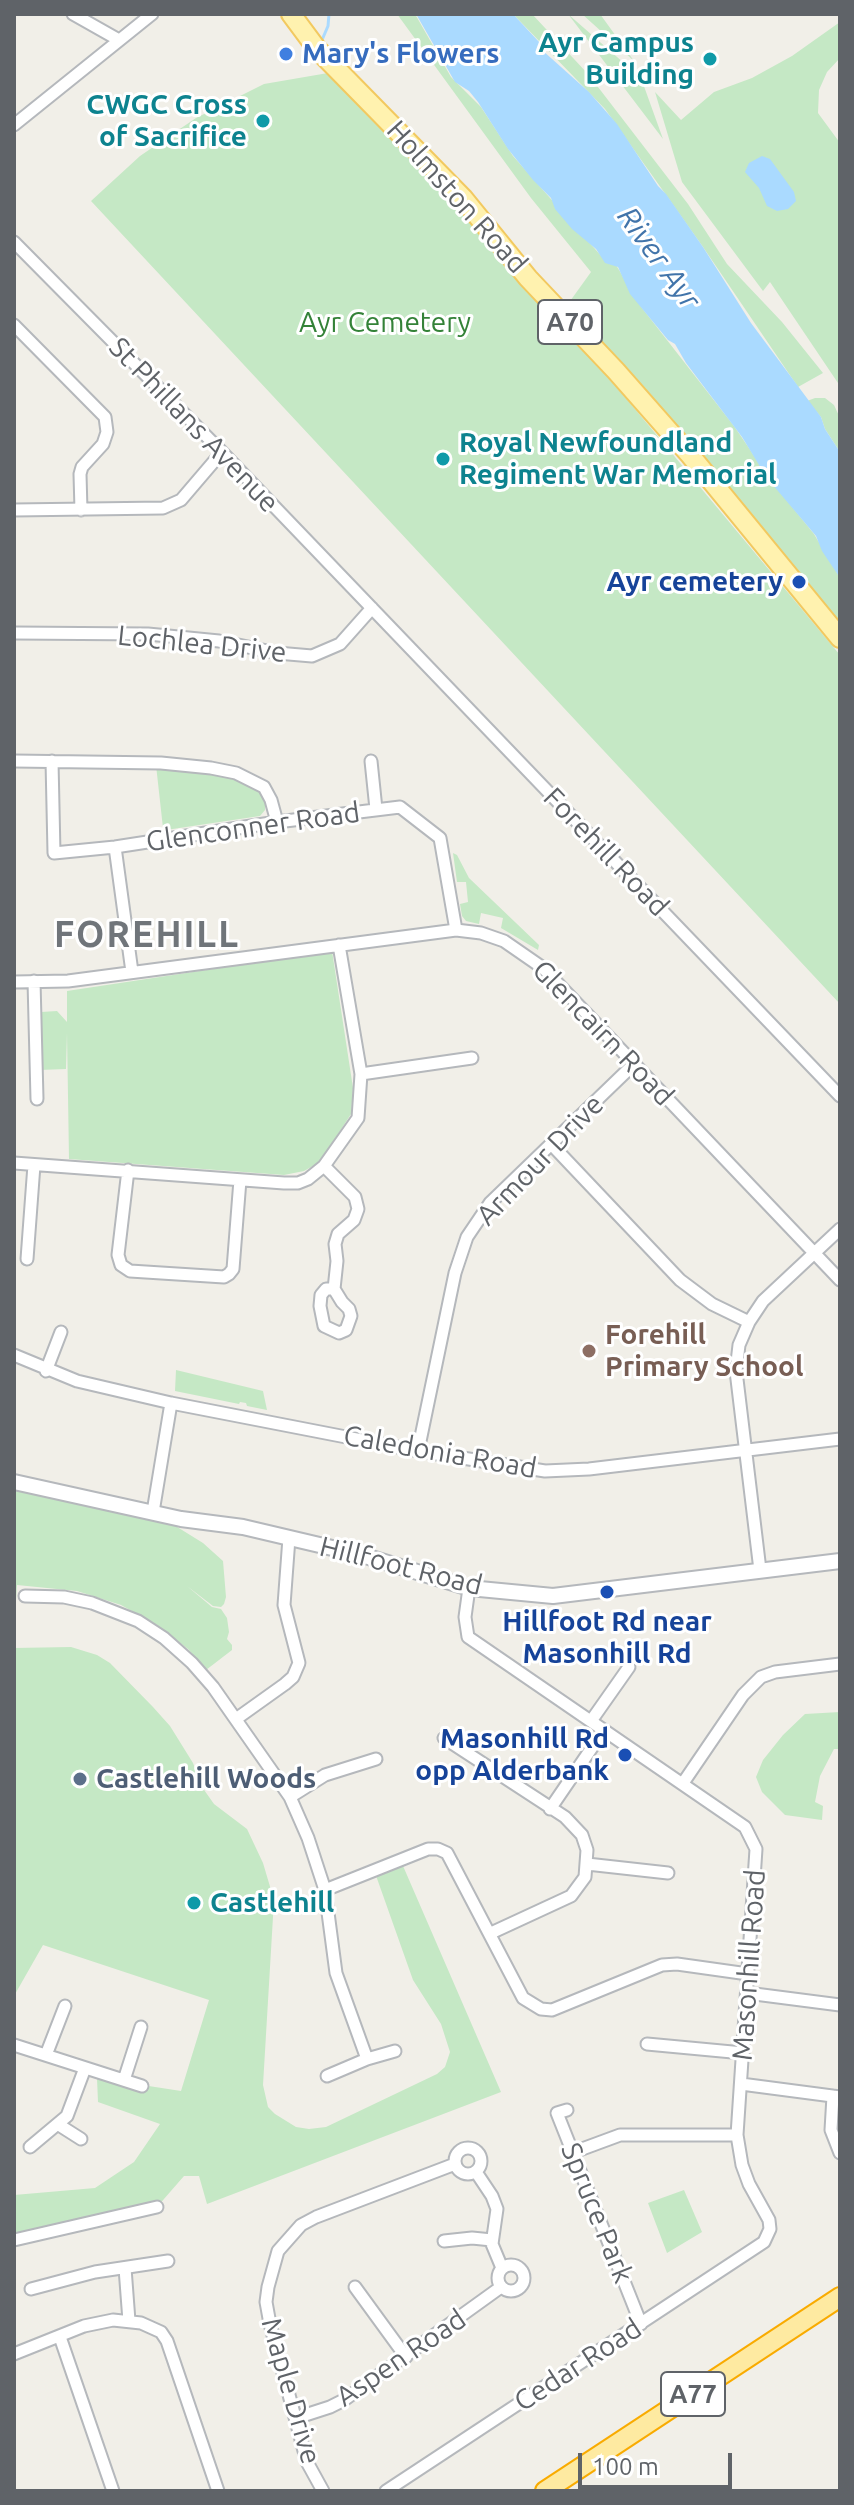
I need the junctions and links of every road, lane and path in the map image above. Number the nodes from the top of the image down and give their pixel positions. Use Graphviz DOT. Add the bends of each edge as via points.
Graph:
graph roads {
  1 [pos="73,14"];
  2 [pos="152,14"];
  3 [pos="291,14"];
  4 [pos="119,40"];
  5 [pos="14,124"];
  6 [pos="14,242"];
  7 [pos="14,325"];
  8 [pos="222,452"];
  9 [pos="14,510"];
  10 [pos="81,510"];
  11 [pos="372,608"];
  12 [pos="14,633"];
  13 [pos="840,638"];
  14 [pos="14,761"];
  15 [pos="52,761"];
  16 [pos="371,761"];
  17 [pos="376,809"];
  18 [pos="277,822"];
  19 [pos="115,847"];
  20 [pos="456,930"];
  21 [pos="339,945"];
  22 [pos="132,972"];
  23 [pos="34,981"];
  24 [pos="14,982"];
  25 [pos="472,1058"];
  26 [pos="634,1064"];
  27 [pos="361,1074"];
  28 [pos="840,1096"];
  29 [pos="37,1099"];
  30 [pos="552,1145"];
  31 [pos="14,1163"];
  32 [pos="34,1165"];
  33 [pos="324,1166"];
  34 [pos="128,1170"];
  35 [pos="240,1180"];
  36 [pos="840,1229"];
  37 [pos="814,1253"];
  38 [pos="27,1259"];
  39 [pos="840,1280"];
  40 [pos="334,1289"];
  41 [pos="749,1322"];
  42 [pos="61,1332"];
  43 [pos="14,1355"];
  44 [pos="46,1371"];
  45 [pos="171,1403"];
  46 [pos="840,1439"];
  47 [pos="418,1451"];
  48 [pos="745,1452"];
  49 [pos="14,1482"];
  50 [pos="153,1512"];
  51 [pos="289,1538"];
  52 [pos="840,1561"];
  53 [pos="760,1570"];
  54 [pos="469,1588"];
  55 [pos="25,1596"];
  56 [pos="840,1664"];
  57 [pos="628,1667"];
  58 [pos="236,1719"];
  59 [pos="591,1721"];
  60 [pos="604,1730"];
  61 [pos="444,1738"];
  62 [pos="376,1759"];
  63 [pos="683,1783"];
  64 [pos="290,1797"];
  65 [pos="550,1809"];
  66 [pos="587,1864"];
  67 [pos="668,1873"];
  68 [pos="325,1890"];
  69 [pos="491,1933"];
  70 [pos="748,1974"];
  71 [pos="747,1993"];
  72 [pos="840,2005"];
  73 [pos="65,2006"];
  74 [pos="141,2027"];
  75 [pos="647,2044"];
  76 [pos="14,2045"];
  77 [pos="395,2051"];
  78 [pos="743,2053"];
  79 [pos="46,2055"];
  80 [pos="367,2059"];
  81 [pos="85,2068"];
  82 [pos="327,2076"];
  83 [pos="124,2080"];
  84 [pos="741,2084"];
  85 [pos="142,2086"];
  86 [pos="837,2096"];
  87 [pos="567,2110"];
  88 [pos="59,2125"];
  89 [pos="737,2135"];
  90 [pos="81,2139"];
  91 [pos="30,2147"];
  92 [pos="574,2152"];
  93 [pos="840,2153"];
  94 [pos="455,2164"];
  95 [pos="476,2172"];
  96 [pos="157,2207"];
  97 [pos="768,2237"];
  98 [pos="14,2240"];
  99 [pos="492,2240"];
  100 [pos="444,2241"];
  101 [pos="168,2261"];
  102 [pos="125,2268"];
  103 [pos="502,2268"];
  104 [pos="355,2287"];
  105 [pos="501,2287"];
  106 [pos="31,2289"];
  107 [pos="840,2297"];
  108 [pos="129,2321"];
  109 [pos="641,2324"];
  110 [pos="60,2337"];
  111 [pos="14,2354"];
  112 [pos="406,2357"];
  113 [pos="296,2418"];
  114 [pos="113,2491"];
  115 [pos="218,2491"];
  116 [pos="323,2491"];
  117 [pos="386,2491"];
  118 [pos="545,2491"];
  1 -- 4 [label="street"];
  2 -- 4 [label="street"];
  3 -- 13 [label="main road, Holmston Road / A70" via="317,49 463,198"];
  4 -- 5 [label="street"];
  6 -- 8 [label="street, St Phillans Avenue"];
  7 -- 10 [label="street" via="105,417 103,444 80,474"];
  8 -- 10 [label="street" via="174,505"];
  8 -- 11 [label="street, St Phillans Avenue"];
  9 -- 10 [label="street"];
  11 -- 12 [label="street, Lochlea Drive" via="340,644 312,656 148,634"];
  11 -- 28 [label="street, Forehill Road"];
  14 -- 15 [label="street"];
  15 -- 18 [label="street" via="161,763 236,773 264,787"];
  15 -- 19 [label="street, Glenconner Road" via="54,853"];
  16 -- 17 [label="street"];
  17 -- 18 [label="street, Glenconner Road"];
  17 -- 20 [label="street, Glenconner Road" via="400,807 440,838"];
  18 -- 19 [label="street, Glenconner Road"];
  19 -- 22 [label="street"];
  20 -- 21 [label="street, Glencairn Road"];
  20 -- 26 [label="street, Glencairn Road" via="481,933 525,953"];
  21 -- 22 [label="street, Glencairn Road"];
  21 -- 27 [label="street"];
  22 -- 23 [label="street, Glencairn Road"];
  23 -- 24 [label="street, Glencairn Road"];
  23 -- 29 [label="street"];
  25 -- 27 [label="street"];
  26 -- 30 [label="street, Armour Drive"];
  26 -- 37 [label="street, Glencairn Road"];
  27 -- 33 [label="street" via="358,1118"];
  30 -- 41 [label="street" via="680,1280"];
  30 -- 47 [label="street, Armour Drive" via="490,1203 467,1237"];
  31 -- 32 [label="street"];
  32 -- 34 [label="street"];
  32 -- 38 [label="street"];
  33 -- 35 [label="street" via="298,1183"];
  33 -- 40 [label="street" via="355,1197 358,1209 338,1234"];
  34 -- 35 [label="street"];
  34 -- 35 [label="street" via="118,1255 130,1271 224,1277 233,1269"];
  36 -- 37 [label="street"];
  37 -- 39 [label="street, Glencairn Road"];
  37 -- 41 [label="street" via="763,1301"];
  41 -- 48 [label="street" via="736,1371"];
  42 -- 44 [label="street"];
  43 -- 44 [label="street, Caledonia Road"];
  44 -- 45 [label="street, Caledonia Road"];
  45 -- 47 [label="street, Caledonia Road"];
  45 -- 50 [label="street"];
  46 -- 48 [label="street, Caledonia Road"];
  47 -- 48 [label="street, Caledonia Road" via="545,1471"];
  48 -- 53 [label="street"];
  49 -- 50 [label="street, Hillfoot Road"];
  50 -- 51 [label="street, Hillfoot Road"];
  51 -- 54 [label="street, Hillfoot Road"];
  51 -- 58 [label="street" via="284,1605 299,1663 293,1677"];
  52 -- 53 [label="street, Hillfoot Road"];
  53 -- 54 [label="street, Hillfoot Road" via="553,1596"];
  54 -- 59 [label="street, Masonhill Road" via="468,1637"];
  55 -- 58 [label="street" via="92,1603 138,1621 192,1663"];
  56 -- 63 [label="street" via="761,1677"];
  57 -- 59 [label="street"];
  58 -- 64 [label="street"];
  59 -- 60 [label="street, Masonhill Road"];
  60 -- 63 [label="street, Masonhill Road"];
  60 -- 65 [label="street"];
  61 -- 65 [label="street"];
  62 -- 64 [label="street" via="325,1775"];
  63 -- 70 [label="street, Masonhill Road" via="745,1827 756,1849"];
  64 -- 68 [label="street"];
  65 -- 66 [label="street" via="582,1835"];
  66 -- 67 [label="street"];
  66 -- 69 [label="street" via="585,1877 571,1896"];
  68 -- 69 [label="street" via="438,1849 453,1860"];
  68 -- 80 [label="street" via="336,1973"];
  69 -- 70 [label="street" via="523,1998 541,2009 552,2010 662,1965"];
  70 -- 71 [label="street, Masonhill Road"];
  71 -- 72 [label="street"];
  71 -- 78 [label="street, Masonhill Road"];
  73 -- 79 [label="street"];
  74 -- 83 [label="street"];
  75 -- 78 [label="street"];
  76 -- 79 [label="street"];
  77 -- 80 [label="street"];
  78 -- 84 [label="street, Masonhill Road"];
  79 -- 81 [label="street"];
  80 -- 82 [label="street"];
  81 -- 83 [label="street"];
  81 -- 88 [label="street"];
  83 -- 85 [label="street"];
  84 -- 86 [label="street"];
  84 -- 89 [label="street, Masonhill Road"];
  86 -- 93 [label="street" via="831,2130"];
  87 -- 92 [label="street, Spruce Park" via="557,2113"];
  88 -- 90 [label="street"];
  88 -- 91 [label="street"];
  89 -- 92 [label="street" via="620,2135"];
  89 -- 97 [label="street, Masonhill Road" via="749,2184 769,2220"];
  92 -- 109 [label="street, Spruce Park"];
  94 -- 95 [label="street" via="463,2174"];
  94 -- 95 [label="street, Maple Drive" via="459,2151 473,2149 481,2159"];
  94 -- 113 [label="street, Maple Drive" via="316,2217 301,2225 278,2251 266,2302"];
  95 -- 99 [label="street, Maple Drive" via="497,2209"];
  96 -- 98 [label="street"];
  97 -- 109 [label="street, Cedar Road"];
  99 -- 100 [label="street"];
  99 -- 103 [label="street, Maple Drive"];
  101 -- 102 [label="street"];
  102 -- 106 [label="street"];
  102 -- 108 [label="street"];
  103 -- 105 [label="street, Maple Drive"];
  103 -- 105 [label="street, Maple Drive" via="515,2265 525,2279 517,2290"];
  104 -- 112 [label="street"];
  105 -- 112 [label="street, Aspen Road"];
  107 -- 118 [label="highway, A77"];
  108 -- 110 [label="street" via="99,2323"];
  108 -- 115 [label="street" via="151,2326 167,2341"];
  109 -- 117 [label="street, Cedar Road"];
  110 -- 111 [label="street"];
  110 -- 114 [label="street"];
  112 -- 113 [label="street, Aspen Road" via="330,2407"];
  113 -- 116 [label="street, Maple Drive" via="307,2462"];
}
